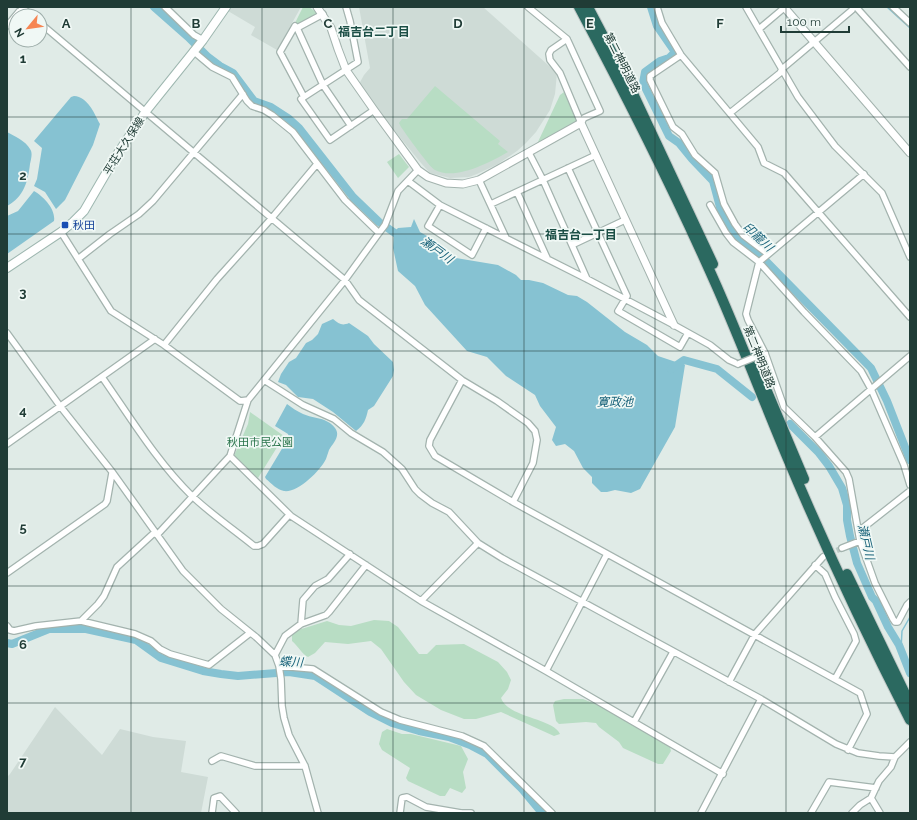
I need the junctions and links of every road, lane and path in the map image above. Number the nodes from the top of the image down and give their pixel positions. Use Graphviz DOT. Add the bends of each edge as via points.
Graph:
graph roads {
  1 [pos="22,7"];
  2 [pos="165,7"];
  3 [pos="226,7"];
  4 [pos="316,7"];
  5 [pos="346,7"];
  6 [pos="528,7"];
  7 [pos="579,7"];
  8 [pos="588,7"];
  9 [pos="657,7"];
  10 [pos="746,7"];
  11 [pos="784,7"];
  12 [pos="853,7"];
  13 [pos="856,7"];
  14 [pos="893,7"];
  15 [pos="323,14"];
  16 [pos="910,23"];
  17 [pos="7,26"];
  18 [pos="297,28"];
  19 [pos="760,29"];
  20 [pos="48,30"];
  21 [pos="567,39"];
  22 [pos="814,42"];
  23 [pos="198,46"];
  24 [pos="680,55"];
  25 [pos="910,68"];
  26 [pos="782,69"];
  27 [pos="346,70"];
  28 [pos="323,85"];
  29 [pos="243,94"];
  30 [pos="304,97"];
  31 [pos="374,110"];
  32 [pos="146,111"];
  33 [pos="730,113"];
  34 [pos="582,123"];
  35 [pos="351,126"];
  36 [pos="193,153"];
  37 [pos="529,153"];
  38 [pos="910,153"];
  39 [pos="596,155"];
  40 [pos="317,164"];
  41 [pos="568,168"];
  42 [pos="418,170"];
  43 [pos="864,174"];
  44 [pos="479,180"];
  45 [pos="543,180"];
  46 [pos="408,181"];
  47 [pos="516,192"];
  48 [pos="491,204"];
  49 [pos="440,205"];
  50 [pos="710,205"];
  51 [pos="818,212"];
  52 [pos="271,218"];
  53 [pos="625,220"];
  54 [pos="486,228"];
  55 [pos="61,232"];
  56 [pos="379,233"];
  57 [pos="598,233"];
  58 [pos="506,238"];
  59 [pos="572,245"];
  60 [pos="768,254"];
  61 [pos="910,257"];
  62 [pos="547,258"];
  63 [pos="78,259"];
  64 [pos="759,262"];
  65 [pos="7,268"];
  66 [pos="587,279"];
  67 [pos="345,280"];
  68 [pos="625,299"];
  69 [pos="910,317"];
  70 [pos="674,325"];
  71 [pos="7,333"];
  72 [pos="688,333"];
  73 [pos="155,339"];
  74 [pos="164,345"];
  75 [pos="765,354"];
  76 [pos="910,356"];
  77 [pos="102,377"];
  78 [pos="264,380"];
  79 [pos="462,380"];
  80 [pos="871,389"];
  81 [pos="248,400"];
  82 [pos="60,406"];
  83 [pos="815,437"];
  84 [pos="7,444"];
  85 [pos="230,456"];
  86 [pos="112,473"];
  87 [pos="910,485"];
  88 [pos="910,491"];
  89 [pos="192,496"];
  90 [pos="513,502"];
  91 [pos="289,515"];
  92 [pos="859,531"];
  93 [pos="157,535"];
  94 [pos="860,541"];
  95 [pos="478,543"];
  96 [pos="842,548"];
  97 [pos="350,554"];
  98 [pos="607,554"];
  99 [pos="823,557"];
  100 [pos="366,565"];
  101 [pos="815,565"];
  102 [pos="7,573"];
  103 [pos="421,601"];
  104 [pos="582,601"];
  105 [pos="910,602"];
  106 [pos="81,621"];
  107 [pos="301,624"];
  108 [pos="7,626"];
  109 [pos="250,633"];
  110 [pos="755,634"];
  111 [pos="673,652"];
  112 [pos="275,655"];
  113 [pos="279,666"];
  114 [pos="546,671"];
  115 [pos="835,679"];
  116 [pos="729,682"];
  117 [pos="761,699"];
  118 [pos="910,704"];
  119 [pos="910,720"];
  120 [pos="634,722"];
  121 [pos="910,743"];
  122 [pos="848,750"];
  123 [pos="895,757"];
  124 [pos="212,761"];
  125 [pos="305,766"];
  126 [pos="723,774"];
  127 [pos="876,788"];
  128 [pos="871,798"];
  129 [pos="212,813"];
  130 [pos="236,813"];
  131 [pos="318,813"];
  132 [pos="400,813"];
  133 [pos="461,813"];
  134 [pos="471,813"];
  135 [pos="552,813"];
  136 [pos="701,813"];
  137 [pos="811,813"];
  138 [pos="852,813"];
  139 [pos="880,813"];
  1 -- 17 [label="street"];
  2 -- 23 [label="street" via="194,34"];
  3 -- 23 [label="main road, 平荘大久保線"];
  4 -- 15 [label="street"];
  5 -- 27 [label="street" via="358,62"];
  6 -- 21 [label="street"];
  7 -- 119 [label="highway, 第二神明道路" via="622,88 717,288 807,503"];
  8 -- 118 [label="highway, 第二神明道路" via="629,85 704,243 820,516"];
  9 -- 24 [label="street" via="662,23"];
  10 -- 19 [label="street"];
  11 -- 19 [label="street"];
  11 -- 22 [label="street"];
  12 -- 22 [label="street"];
  13 -- 25 [label="street"];
  14 -- 16 [label="street"];
  15 -- 18 [label="street"];
  15 -- 27 [label="street" via="331,28"];
  18 -- 28 [label="street"];
  18 -- 30 [label="street" via="295,26 280,52"];
  19 -- 26 [label="street"];
  20 -- 32 [label="street"];
  21 -- 34 [label="street" via="551,50 550,60 560,73"];
  21 -- 34 [label="street" via="600,111 584,118"];
  22 -- 26 [label="street"];
  22 -- 38 [label="street"];
  23 -- 29 [label="street" via="212,67 232,77"];
  23 -- 32 [label="main road, 平荘大久保線"];
  24 -- 33 [label="street"];
  24 -- 60 [label="street" via="650,76 650,80 672,127 682,134 695,155 715,173 724,204 735,224 744,235"];
  26 -- 33 [label="street"];
  26 -- 43 [label="street" via="798,97 835,146"];
  27 -- 28 [label="street"];
  27 -- 31 [label="street"];
  28 -- 30 [label="street"];
  28 -- 35 [label="street"];
  29 -- 36 [label="street"];
  29 -- 40 [label="street" via="252,106 268,112 293,132"];
  30 -- 35 [label="street" via="301,99 330,140"];
  31 -- 35 [label="street"];
  31 -- 42 [label="street"];
  32 -- 36 [label="street"];
  32 -- 55 [label="main road, 平荘大久保線" via="84,211"];
  33 -- 51 [label="street" via="758,147 764,163 784,173"];
  34 -- 37 [label="street"];
  34 -- 39 [label="street"];
  36 -- 52 [label="street"];
  36 -- 63 [label="street" via="139,214"];
  37 -- 44 [label="street"];
  37 -- 45 [label="street"];
  39 -- 41 [label="street"];
  39 -- 53 [label="street"];
  40 -- 52 [label="street"];
  40 -- 56 [label="street" via="345,200"];
  41 -- 45 [label="street"];
  41 -- 57 [label="street"];
  42 -- 44 [label="street" via="428,178 446,183 463,184"];
  42 -- 46 [label="street"];
  43 -- 51 [label="street"];
  43 -- 61 [label="street" via="882,193"];
  44 -- 48 [label="street"];
  45 -- 47 [label="street"];
  45 -- 59 [label="street"];
  46 -- 49 [label="street"];
  46 -- 56 [label="street" via="398,191 385,225"];
  47 -- 48 [label="street"];
  47 -- 62 [label="street"];
  48 -- 58 [label="street"];
  49 -- 54 [label="street"];
  49 -- 54 [label="street" via="428,226 472,255"];
  50 -- 64 [label="street" via="733,242"];
  51 -- 60 [label="street"];
  51 -- 69 [label="street"];
  52 -- 67 [label="street"];
  52 -- 74 [label="street"];
  53 -- 57 [label="street"];
  53 -- 70 [label="street"];
  54 -- 58 [label="street"];
  55 -- 63 [label="street"];
  55 -- 65 [label="main road, 平荘大久保線"];
  56 -- 67 [label="street"];
  57 -- 59 [label="street"];
  57 -- 68 [label="street" via="627,296"];
  58 -- 62 [label="street"];
  59 -- 66 [label="street"];
  60 -- 64 [label="street"];
  62 -- 66 [label="street"];
  63 -- 73 [label="street" via="111,311"];
  64 -- 75 [label="street" via="746,314"];
  64 -- 80 [label="street" via="861,370"];
  66 -- 68 [label="street"];
  67 -- 78 [label="street"];
  67 -- 79 [label="street" via="358,300"];
  68 -- 70 [label="street"];
  68 -- 72 [label="street" via="618,311 680,347"];
  70 -- 72 [label="street"];
  71 -- 82 [label="street"];
  72 -- 75 [label="street, bridge" via="738,364"];
  73 -- 74 [label="street"];
  73 -- 77 [label="street"];
  74 -- 81 [label="street" via="240,401"];
  75 -- 83 [label="street" via="784,407"];
  76 -- 80 [label="street"];
  77 -- 82 [label="street"];
  77 -- 89 [label="street" via="148,443"];
  78 -- 81 [label="street"];
  78 -- 95 [label="street" via="303,405 334,419 351,433 383,452 402,469 420,494 449,512"];
  79 -- 90 [label="street" via="497,401 535,431 537,440 533,463"];
  79 -- 90 [label="street" via="429,446 436,456"];
  80 -- 83 [label="street"];
  80 -- 87 [label="street"];
  81 -- 85 [label="street"];
  82 -- 84 [label="street"];
  82 -- 86 [label="street"];
  83 -- 92 [label="street" via="846,472"];
  85 -- 89 [label="street"];
  85 -- 91 [label="street"];
  86 -- 93 [label="street"];
  86 -- 102 [label="street" via="105,504"];
  88 -- 92 [label="street"];
  89 -- 91 [label="street" via="254,546 263,544"];
  89 -- 93 [label="street"];
  90 -- 98 [label="street"];
  91 -- 97 [label="street"];
  92 -- 94 [label="street"];
  93 -- 106 [label="street" via="154,533 117,567 104,596"];
  93 -- 109 [label="street" via="194,584"];
  94 -- 96 [label="street"];
  94 -- 105 [label="street" via="875,583 896,622"];
  95 -- 103 [label="street"];
  95 -- 104 [label="street"];
  97 -- 100 [label="street"];
  97 -- 107 [label="street" via="328,579 315,586 303,600"];
  98 -- 104 [label="street"];
  98 -- 110 [label="street"];
  99 -- 101 [label="street"];
  100 -- 103 [label="street"];
  100 -- 107 [label="street" via="326,615"];
  101 -- 110 [label="street"];
  101 -- 115 [label="street" via="824,574 856,641"];
  103 -- 114 [label="street"];
  104 -- 111 [label="street"];
  104 -- 114 [label="street"];
  106 -- 108 [label="street" via="14,631"];
  106 -- 109 [label="street" via="135,634 170,654 208,665"];
  107 -- 112 [label="street" via="285,636"];
  109 -- 112 [label="street"];
  110 -- 115 [label="street"];
  110 -- 116 [label="street"];
  111 -- 116 [label="street"];
  111 -- 120 [label="street"];
  112 -- 113 [label="street"];
  113 -- 125 [label="street" via="284,718 289,735"];
  113 -- 135 [label="street" via="313,669 381,712 400,720 462,736 484,746"];
  114 -- 120 [label="street"];
  115 -- 122 [label="street" via="860,693 867,714"];
  116 -- 117 [label="street"];
  117 -- 122 [label="street"];
  117 -- 126 [label="street"];
  120 -- 126 [label="street"];
  121 -- 123 [label="street"];
  122 -- 123 [label="street"];
  123 -- 127 [label="street"];
  124 -- 125 [label="street" via="222,756 255,766"];
  125 -- 131 [label="street"];
  126 -- 136 [label="street"];
  127 -- 128 [label="street"];
  127 -- 137 [label="street" via="829,782"];
  128 -- 138 [label="street"];
  128 -- 139 [label="street"];
  129 -- 130 [label="street" via="214,798 220,796"];
  132 -- 133 [label="street" via="402,798 426,807"];
  133 -- 134 [label="street"];
}
